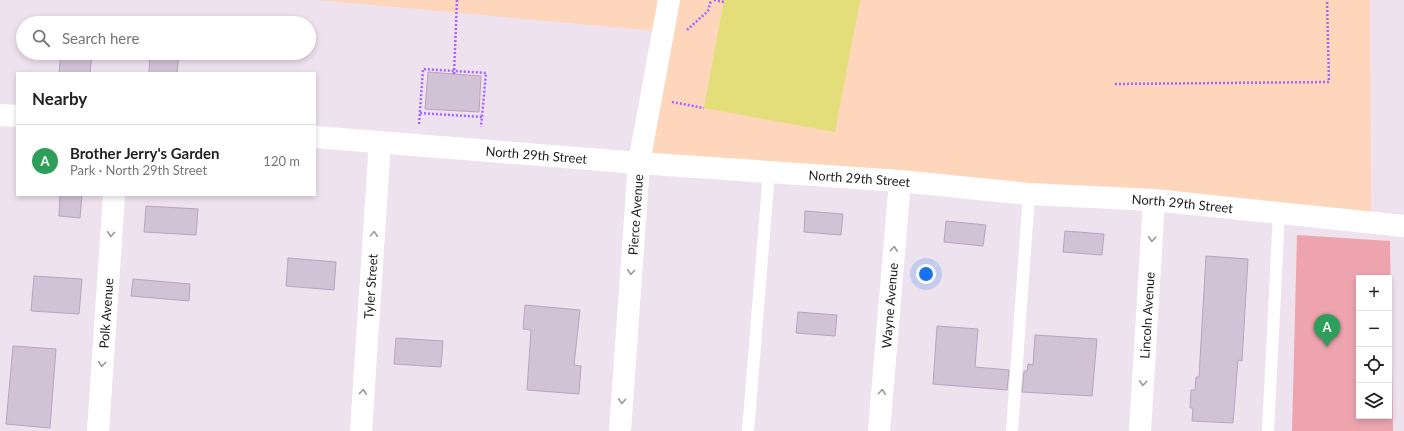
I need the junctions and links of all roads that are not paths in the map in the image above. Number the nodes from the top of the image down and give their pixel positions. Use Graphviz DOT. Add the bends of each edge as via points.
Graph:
graph roads {
  1 [pos="669,0"];
  2 [pos="0,115"];
  3 [pos="16,116"];
  4 [pos="316,137"];
  5 [pos="389,143"];
  6 [pos="639,163"];
  7 [pos="769,172"];
  8 [pos="900,181"];
  9 [pos="1029,194"];
  10 [pos="114,196"];
  11 [pos="1154,200"];
  12 [pos="1280,213"];
  13 [pos="1404,226"];
  14 [pos="98,431"];
  15 [pos="361,431"];
  16 [pos="620,431"];
  17 [pos="748,431"];
  18 [pos="879,431"];
  19 [pos="1012,431"];
  20 [pos="1140,431"];
  21 [pos="1268,431"];
  1 -- 6 [label="street, Pierce Avenue"];
  2 -- 3 [label="street"];
  4 -- 5 [label="street, North 29th Street"];
  5 -- 6 [label="street, North 29th Street"];
  15 -- 5 [label="street, Tyler Street, one-way"];
  6 -- 7 [label="street, North 29th Street"];
  6 -- 16 [label="street, Pierce Avenue, one-way"];
  7 -- 8 [label="street, North 29th Street"];
  7 -- 17 [label="lane"];
  8 -- 9 [label="street, North 29th Street"];
  18 -- 8 [label="street, Wayne Avenue, one-way"];
  9 -- 11 [label="street, North 29th Street"];
  9 -- 19 [label="lane"];
  10 -- 14 [label="street, Polk Avenue, one-way"];
  11 -- 12 [label="street, North 29th Street"];
  11 -- 20 [label="street, Lincoln Avenue, one-way"];
  12 -- 13 [label="street, North 29th Street"];
  12 -- 21 [label="lane"];
}
